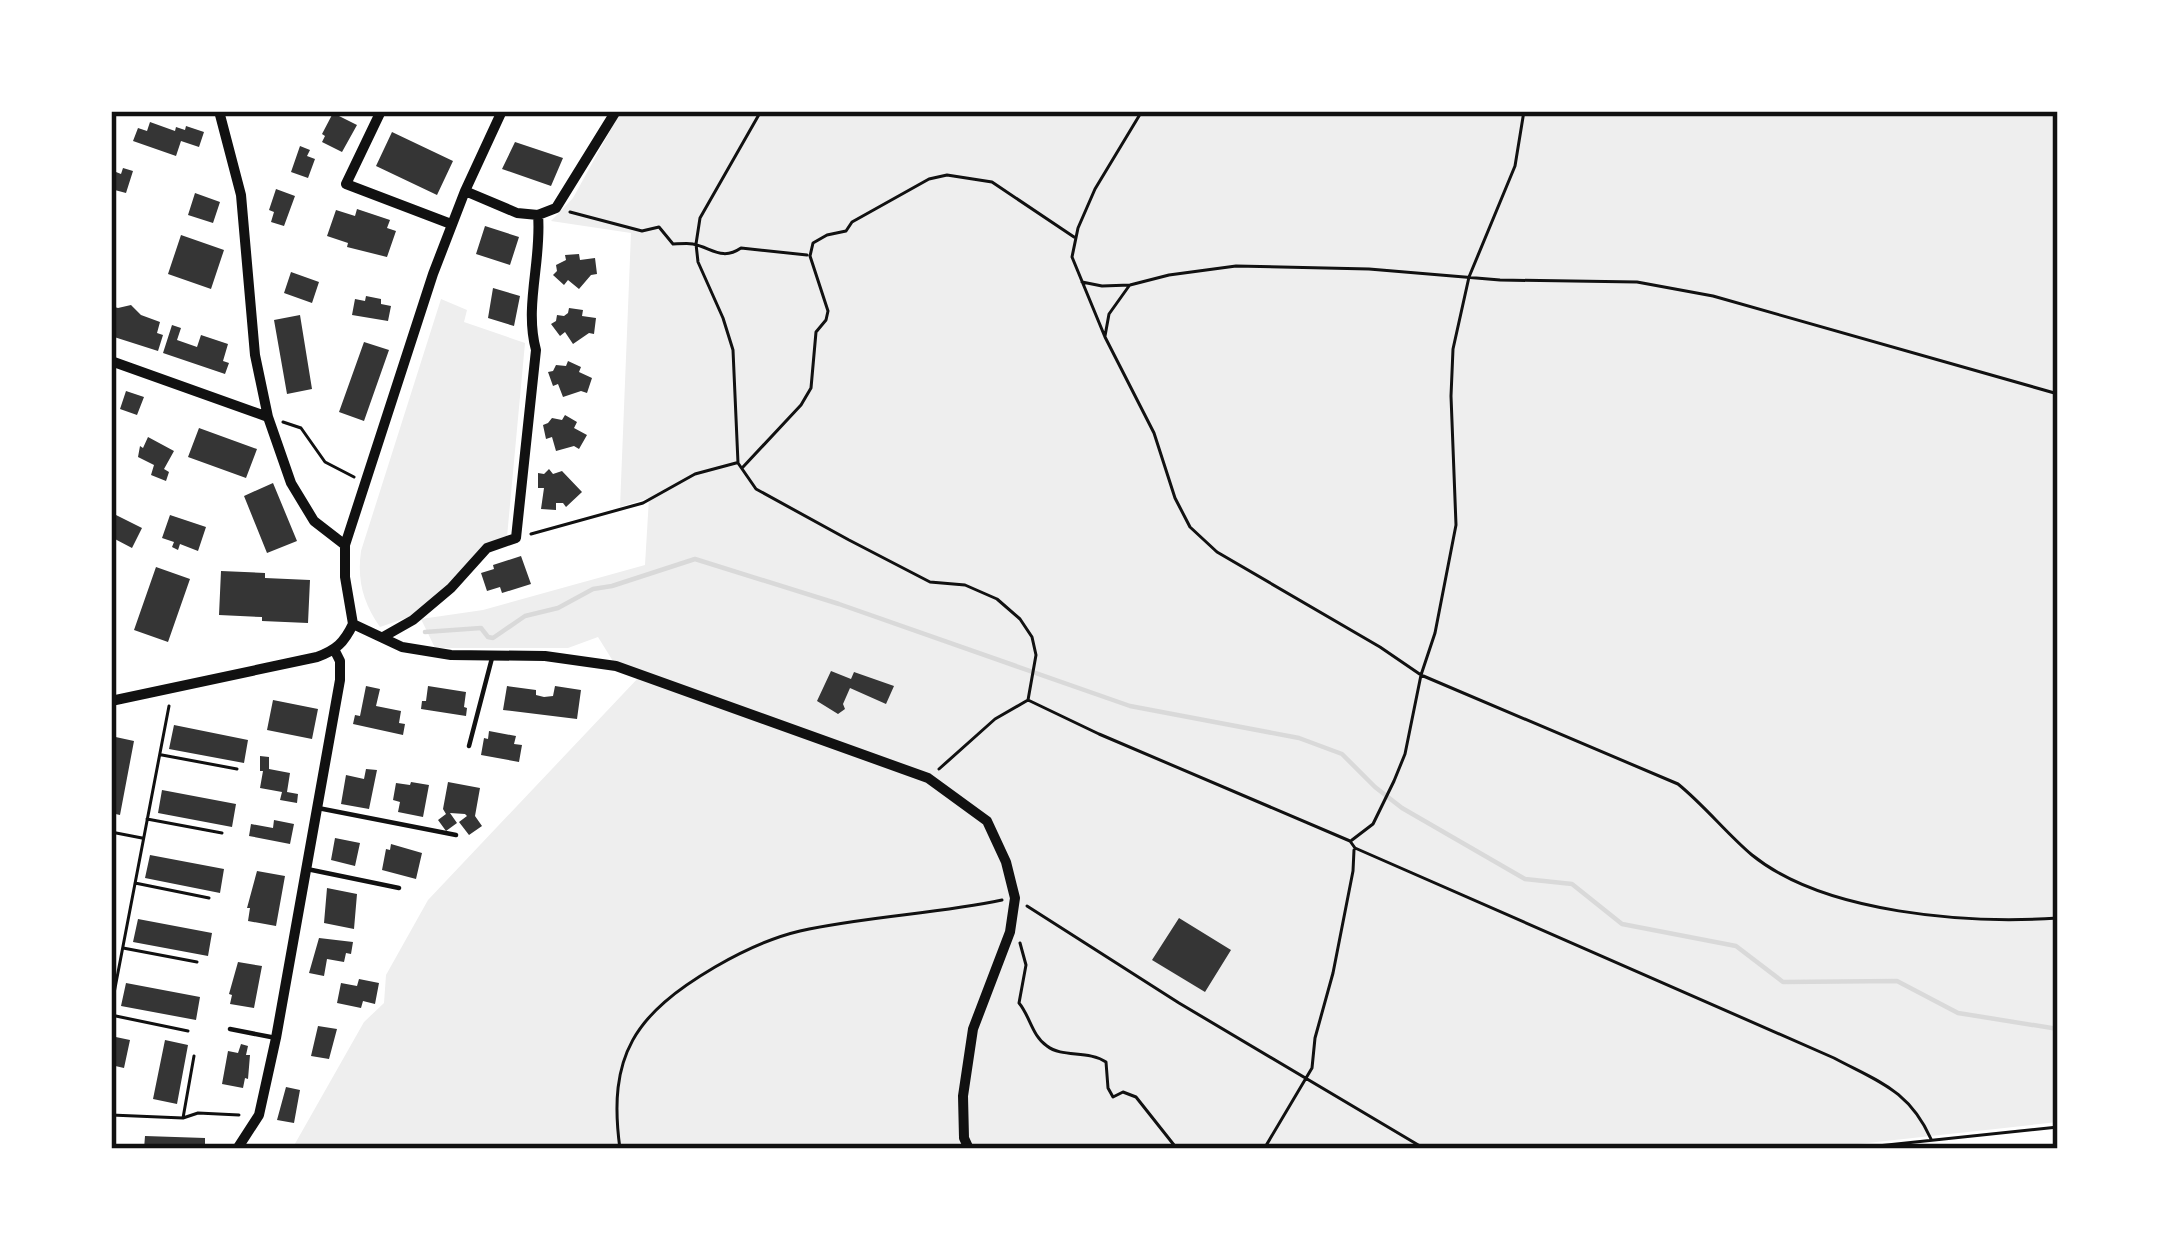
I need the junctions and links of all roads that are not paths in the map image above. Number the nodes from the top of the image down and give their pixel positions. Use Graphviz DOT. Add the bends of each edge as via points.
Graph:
graph roads {
  1 [pos="219,111"];
  2 [pos="381,111"];
  3 [pos="502,111"];
  4 [pos="616,111"];
  5 [pos="465,191"];
  6 [pos="538,215"];
  7 [pos="452,224"];
  8 [pos="111,361"];
  9 [pos="268,417"];
  10 [pos="345,545"];
  11 [pos="352,624"];
  12 [pos="383,637"];
  13 [pos="335,651"];
  14 [pos="492,656"];
  15 [pos="111,701"];
  16 [pos="470,746"];
  17 [pos="318,808"];
  18 [pos="456,835"];
  19 [pos="307,868"];
  20 [pos="399,888"];
  21 [pos="230,1029"];
  22 [pos="277,1038"];
  23 [pos="237,1149"];
  24 [pos="969,1149"];
  1 -- 9 [label="street" via="242,195"];
  2 -- 7 [label="street" via="346,184"];
  3 -- 5 [label="street"];
  4 -- 6 [label="street" via="556,208"];
  5 -- 6 [label="street"];
  5 -- 7 [label="street"];
  6 -- 12 [label="street" via="530,329 536,350 517,538 487,548 451,588"];
  7 -- 10 [label="street"];
  8 -- 9 [label="street"];
  9 -- 10 [label="street" via="291,483 314,521"];
  10 -- 11 [label="street"];
  11 -- 12 [label="street"];
  11 -- 13 [label="street"];
  12 -- 14 [label="street" via="402,647"];
  13 -- 15 [label="street"];
  13 -- 17 [label="street" via="340,680"];
  14 -- 16 [label="lane"];
  14 -- 24 [label="street" via="616,666 928,778 986,821 1015,898 973,1030 963,1096"];
  17 -- 18 [label="lane"];
  17 -- 19 [label="street"];
  19 -- 20 [label="lane"];
  19 -- 22 [label="street"];
  21 -- 22 [label="lane"];
  22 -- 23 [label="street" via="259,1115"];
}
